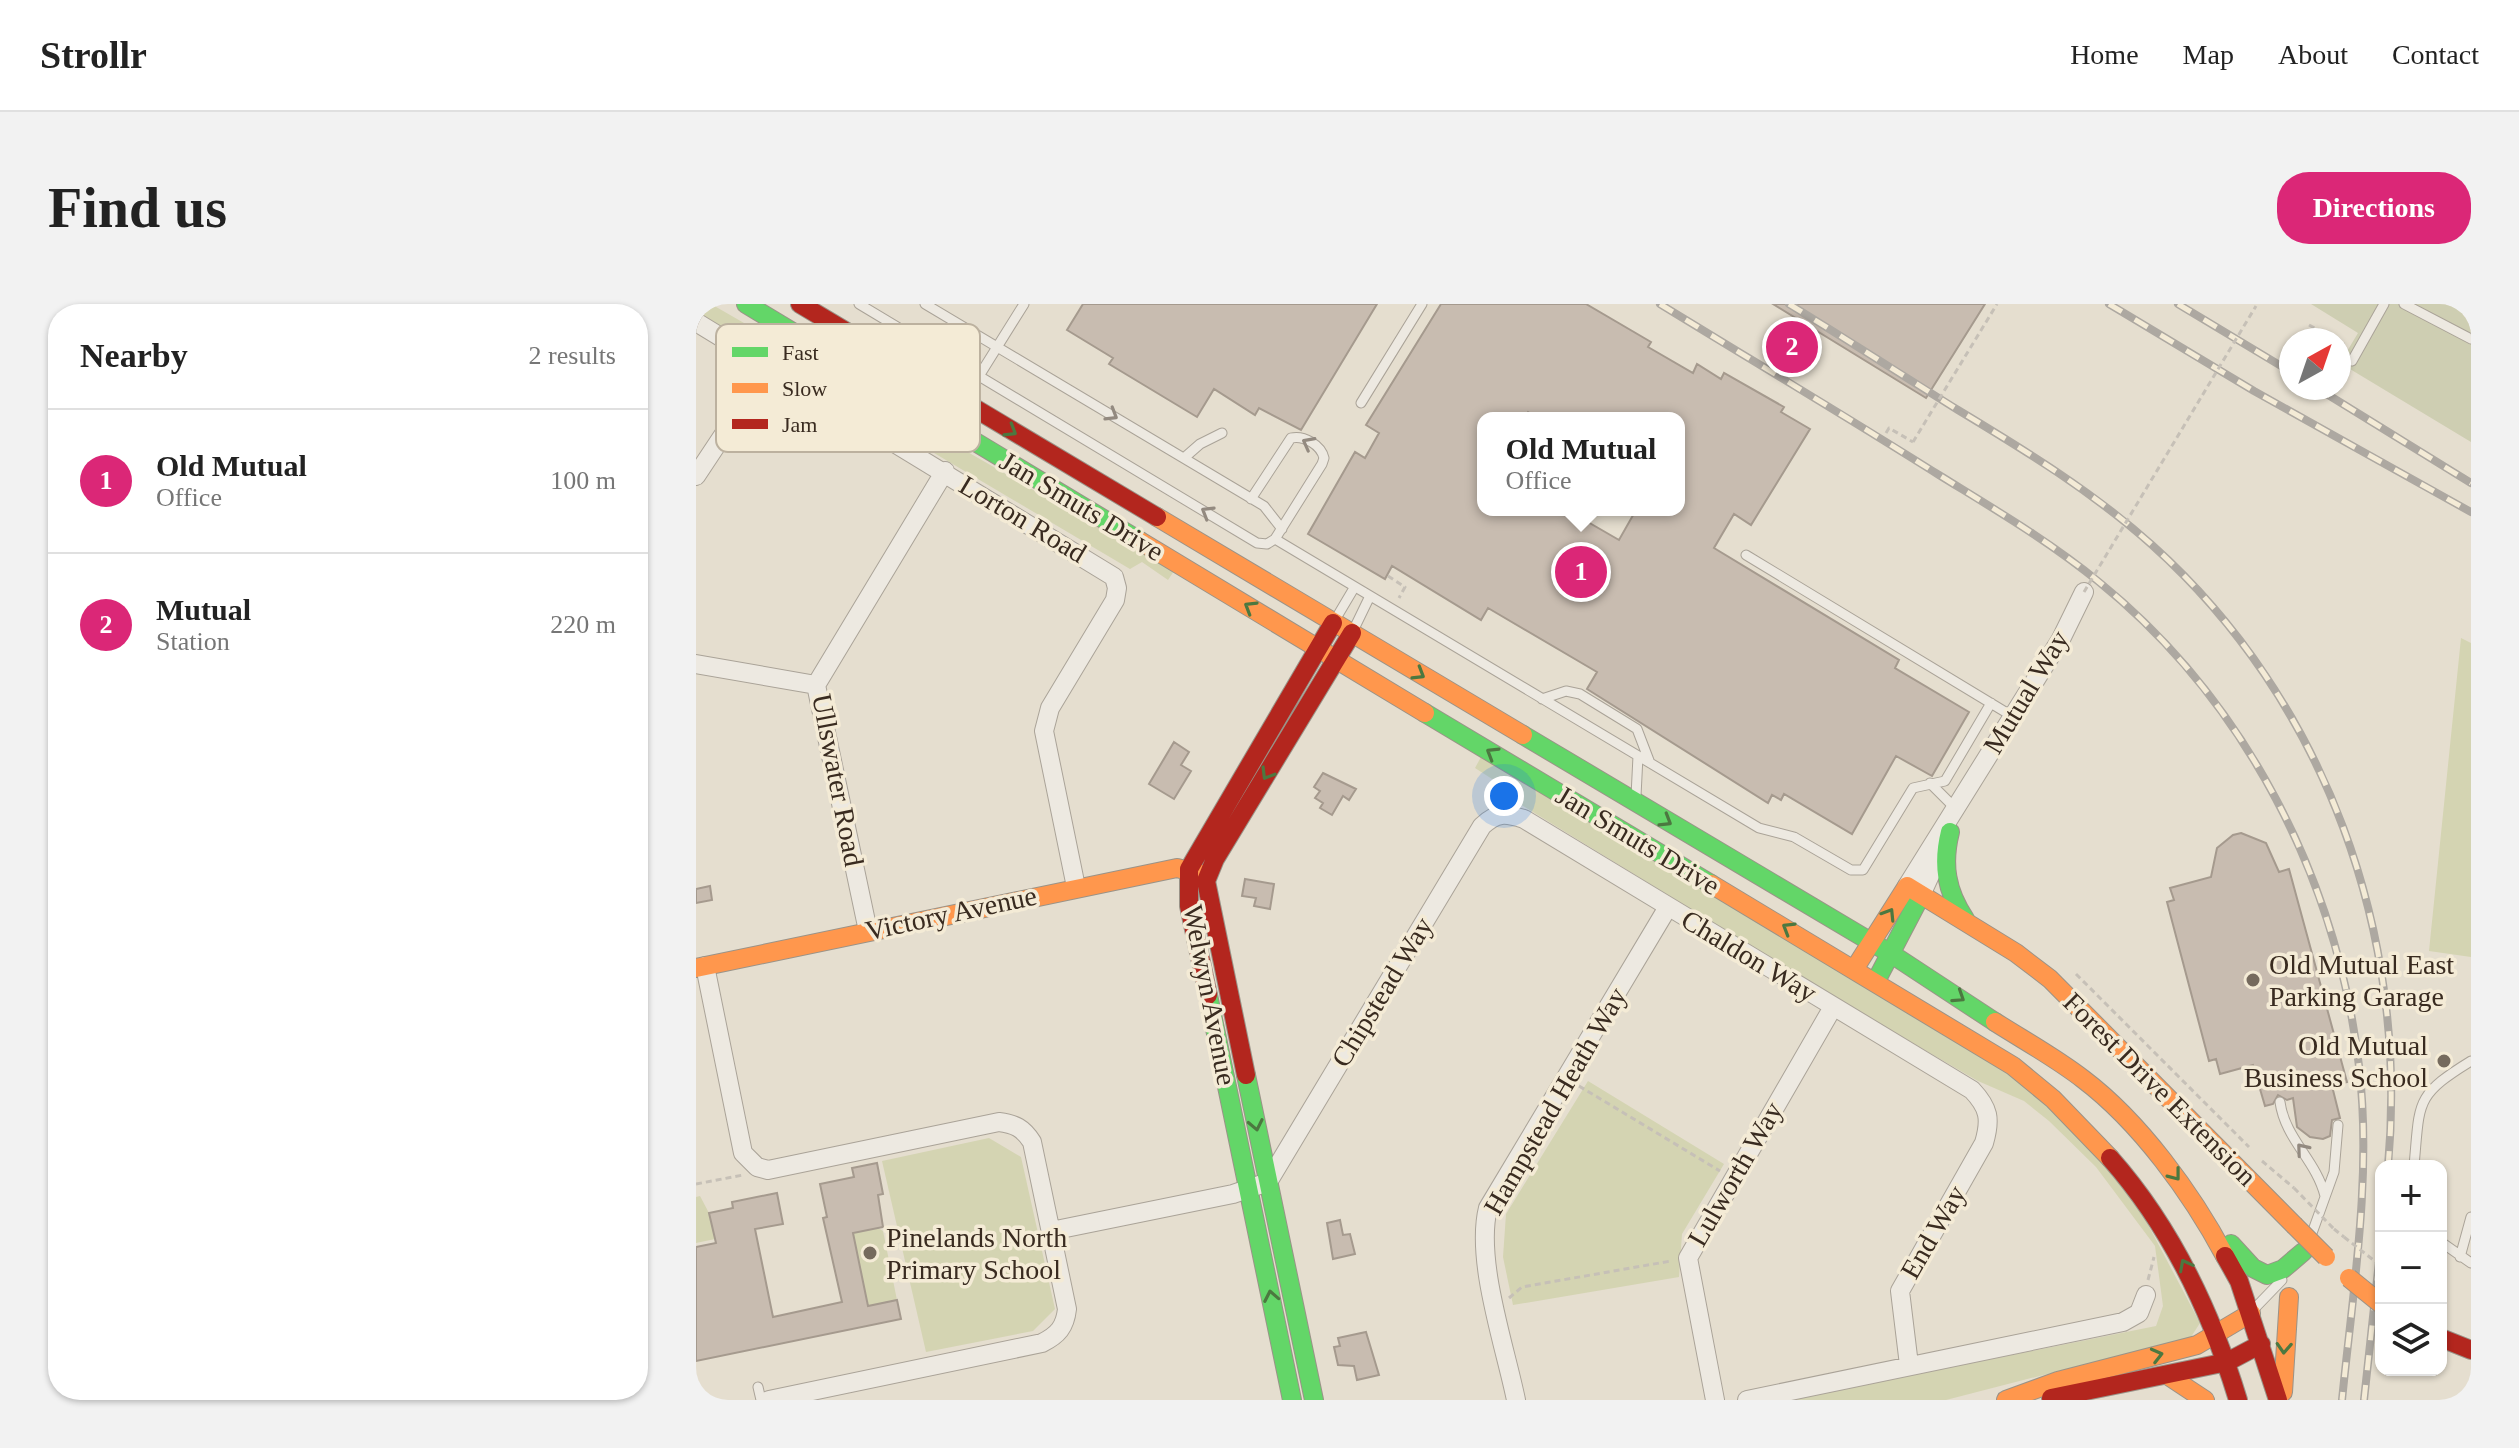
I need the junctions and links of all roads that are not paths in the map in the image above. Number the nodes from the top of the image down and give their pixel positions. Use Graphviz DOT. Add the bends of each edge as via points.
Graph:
graph roads {
  1 [pos="746,304"];
  2 [pos="800,304"];
  3 [pos="859,304"];
  4 [pos="925,304"];
  5 [pos="1024,304"];
  6 [pos="1422,304"];
  7 [pos="2384,304"];
  8 [pos="2404,304"];
  9 [pos="696,322"];
  10 [pos="779,324"];
  11 [pos="833,324"];
  12 [pos="892,324"];
  13 [pos="959,324"];
  14 [pos="716,334"];
  15 [pos="980,336"];
  16 [pos="2471,339"];
  17 [pos="998,346"];
  18 [pos="2352,361"];
  19 [pos="980,374"];
  20 [pos="980,377"];
  21 [pos="1361,403"];
  22 [pos="980,412"];
  23 [pos="1222,433"];
  24 [pos="980,445"];
  25 [pos="716,446"];
  26 [pos="913,452"];
  27 [pos="1184,458"];
  28 [pos="945,471"];
  29 [pos="696,476"];
  30 [pos="1251,499"];
  31 [pos="1282,529"];
  32 [pos="1275,539"];
  33 [pos="1746,555"];
  34 [pos="1354,588"];
  35 [pos="2084,592"];
  36 [pos="1369,598"];
  37 [pos="1333,623"];
  38 [pos="1352,633"];
  39 [pos="1317,647"];
  40 [pos="1336,660"];
  41 [pos="696,664"];
  42 [pos="816,685"];
  43 [pos="1542,699"];
  44 [pos="1991,703"];
  45 [pos="1278,716"];
  46 [pos="2012,716"];
  47 [pos="1296,726"];
  48 [pos="1638,756"];
  49 [pos="1650,763"];
  50 [pos="1945,781"];
  51 [pos="1930,783"];
  52 [pos="1965,791"];
  53 [pos="1636,803"];
  54 [pos="1955,808"];
  55 [pos="1507,813"];
  56 [pos="1950,832"];
  57 [pos="1198,872"];
  58 [pos="1154,873"];
  59 [pos="1076,887"];
  60 [pos="1914,890"];
  61 [pos="1189,906"];
  62 [pos="1668,907"];
  63 [pos="1970,924"];
  64 [pos="868,931"];
  65 [pos="1871,943"];
  66 [pos="1893,955"];
  67 [pos="700,967"];
  68 [pos="1855,968"];
  69 [pos="1876,981"];
  70 [pos="1833,1007"];
  71 [pos="2471,1061"];
  72 [pos="2280,1102"];
  73 [pos="1987,1105"];
  74 [pos="2338,1125"];
  75 [pos="2415,1160"];
  76 [pos="1259,1184"];
  77 [pos="2325,1196"];
  78 [pos="2199,1207"];
  79 [pos="2471,1217"];
  80 [pos="1051,1231"];
  81 [pos="2447,1247"];
  82 [pos="2303,1252"];
  83 [pos="2460,1257"];
  84 [pos="2471,1263"];
  85 [pos="2296,1275"];
  86 [pos="2291,1291"];
  87 [pos="2146,1295"];
  88 [pos="2375,1299"];
  89 [pos="2251,1313"];
  90 [pos="2277,1316"];
  91 [pos="1299,1330"];
  92 [pos="1277,1331"];
  93 [pos="2219,1335"];
  94 [pos="2264,1339"];
  95 [pos="2447,1340"];
  96 [pos="2471,1350"];
  97 [pos="2234,1358"];
  98 [pos="1909,1365"];
  99 [pos="2167,1375"];
  100 [pos="764,1393"];
  101 [pos="761,1400"];
  102 [pos="1292,1400"];
  103 [pos="1314,1400"];
  104 [pos="1516,1400"];
  105 [pos="1715,1400"];
  106 [pos="1747,1400"];
  107 [pos="2006,1400"];
  108 [pos="2031,1400"];
  109 [pos="2205,1400"];
  110 [pos="2238,1400"];
  111 [pos="2253,1400"];
  112 [pos="2281,1400"];
  10 -- 1 [label="main road, Jan Smuts Drive, one-way"];
  2 -- 11 [label="main road, Jan Smuts Drive, one-way"];
  3 -- 12 [label="lane"];
  4 -- 13 [label="lane"];
  5 -- 17 [label="lane"];
  6 -- 21 [label="lane"];
  7 -- 18 [label="lane"];
  8 -- 16 [label="lane"];
  9 -- 14 [label="street, Lorton Road"];
  15 -- 17 [label="lane"];
  17 -- 19 [label="lane"];
  17 -- 27 [label="lane, one-way"];
  32 -- 20 [label="lane, one-way" via="1257,543"];
  22 -- 37 [label="main road, Jan Smuts Drive, one-way"];
  23 -- 27 [label="lane"];
  39 -- 24 [label="main road, Jan Smuts Drive, one-way"];
  25 -- 29 [label="street"];
  26 -- 28 [label="street, Lorton Road"];
  27 -- 30 [label="lane"];
  28 -- 42 [label="street, Ullswater Road"];
  28 -- 59 [label="street, Lorton Road" via="1114,577 1115,600 1050,708 1044,731"];
  30 -- 31 [label="lane"];
  31 -- 30 [label="lane, one-way" via="1322,464 1318,447 1291,438"];
  31 -- 32 [label="lane"];
  32 -- 34 [label="lane"];
  33 -- 44 [label="lane"];
  34 -- 36 [label="lane"];
  34 -- 37 [label="lane"];
  35 -- 46 [label="street, Mutual Way"];
  36 -- 38 [label="lane"];
  36 -- 43 [label="lane"];
  37 -- 38 [label="main road, Jan Smuts Drive"];
  37 -- 39 [label="main road, Welwyn Avenue"];
  38 -- 40 [label="main road, Welwyn Avenue"];
  38 -- 53 [label="main road, Jan Smuts Drive, one-way"];
  39 -- 40 [label="main road, Jan Smuts Drive"];
  39 -- 45 [label="main road, Welwyn Avenue"];
  40 -- 47 [label="main road, Welwyn Avenue"];
  68 -- 40 [label="main road, Jan Smuts Drive, one-way"];
  41 -- 42 [label="street"];
  42 -- 64 [label="street, Ullswater Road"];
  43 -- 48 [label="lane"];
  43 -- 49 [label="lane" via="1566,691 1580,694 1637,729"];
  44 -- 46 [label="lane"];
  44 -- 50 [label="lane"];
  45 -- 47 [label="lane"];
  45 -- 57 [label="main road, Welwyn Avenue"];
  46 -- 52 [label="street, Mutual Way"];
  47 -- 57 [label="main road, Welwyn Avenue, one-way"];
  48 -- 49 [label="lane"];
  48 -- 53 [label="lane"];
  49 -- 51 [label="lane" via="1759,828 1794,837 1858,872 1913,788"];
  50 -- 51 [label="lane"];
  50 -- 54 [label="lane"];
  51 -- 54 [label="lane"];
  52 -- 54 [label="street, Mutual Way"];
  52 -- 56 [label="street, Mutual Way"];
  53 -- 65 [label="main road, Jan Smuts Drive, one-way"];
  54 -- 60 [label="street, Mutual Way"];
  55 -- 62 [label="street, Chaldon Way"];
  55 -- 76 [label="street, Chipstead Way" via="1482,826"];
  56 -- 60 [label="street, Mutual Way"];
  56 -- 63 [label="main road" via="1946,879"];
  57 -- 58 [label="main road, Victory Avenue"];
  57 -- 61 [label="main road, Welwyn Avenue"];
  57 -- 76 [label="main road, Welwyn Avenue, one-way" via="1207,893"];
  58 -- 59 [label="main road, Victory Avenue"];
  58 -- 61 [label="main road" via="1175,883"];
  59 -- 64 [label="main road, Victory Avenue"];
  60 -- 63 [label="main road, Forest Drive Extension"];
  65 -- 60 [label="main road, Mutual Way, one-way"];
  60 -- 66 [label="main road, Mutual Way"];
  61 -- 76 [label="main road, Welwyn Avenue"];
  62 -- 70 [label="street, Chaldon Way"];
  62 -- 104 [label="street, Hampstead Heath Way" via="1488,1208 1484,1253"];
  63 -- 88 [label="main road, Forest Drive Extension, bridge" via="2050,979 2326,1257"];
  64 -- 67 [label="main road, Victory Avenue"];
  65 -- 66 [label="main road, Jan Smuts Drive"];
  65 -- 68 [label="main road, Mutual Way"];
  66 -- 69 [label="main road, Mutual Way"];
  66 -- 78 [label="main road, Jan Smuts Drive, one-way" via="2085,1080 2149,1144"];
  67 -- 80 [label="street" via="743,1153 757,1167 779,1174 999,1122 1013,1124 1032,1142"];
  68 -- 69 [label="main road, Jan Smuts Drive"];
  93 -- 69 [label="main road, Jan Smuts Drive, one-way" via="2162,1225 2093,1137 2013,1066"];
  70 -- 73 [label="street, Chaldon Way" via="1972,1090"];
  70 -- 105 [label="street, Lulworth Way" via="1688,1258"];
  71 -- 75 [label="lane" via="2423,1098"];
  77 -- 72 [label="lane, one-way" via="2313,1162 2289,1134"];
  73 -- 98 [label="street, End Way" via="1984,1143 1900,1291"];
  74 -- 77 [label="lane" via="2334,1172"];
  76 -- 80 [label="street"];
  76 -- 91 [label="main road, Welwyn Avenue"];
  92 -- 76 [label="main road, Welwyn Avenue, one-way"];
  77 -- 82 [label="lane"];
  78 -- 82 [label="main road" via="2260,1273 2276,1273"];
  78 -- 89 [label="main road, Jan Smuts Drive"];
  79 -- 83 [label="lane"];
  80 -- 100 [label="street" via="1067,1309 1056,1336 1042,1343"];
  81 -- 83 [label="lane"];
  82 -- 85 [label="lane"];
  82 -- 89 [label="lane"];
  83 -- 84 [label="lane"];
  86 -- 90 [label="lane"];
  86 -- 112 [label="main road, one-way"];
  87 -- 98 [label="street" via="2139,1313 2123,1322"];
  89 -- 93 [label="main road"];
  89 -- 94 [label="main road, Jan Smuts Drive"];
  89 -- 97 [label="main road"];
  91 -- 92 [label="lane"];
  91 -- 103 [label="main road, Welwyn Avenue"];
  92 -- 102 [label="main road, Welwyn Avenue"];
  93 -- 97 [label="main road, Jan Smuts Drive"];
  107 -- 93 [label="main road, one-way"];
  94 -- 97 [label="main road"];
  94 -- 112 [label="main road, Jan Smuts Drive"];
  95 -- 96 [label="main road"];
  97 -- 99 [label="main road"];
  97 -- 110 [label="main road, Jan Smuts Drive"];
  97 -- 111 [label="main road"];
  98 -- 106 [label="street"];
  99 -- 108 [label="main road"];
  99 -- 109 [label="main road"];
  100 -- 101 [label="lane"];
}
